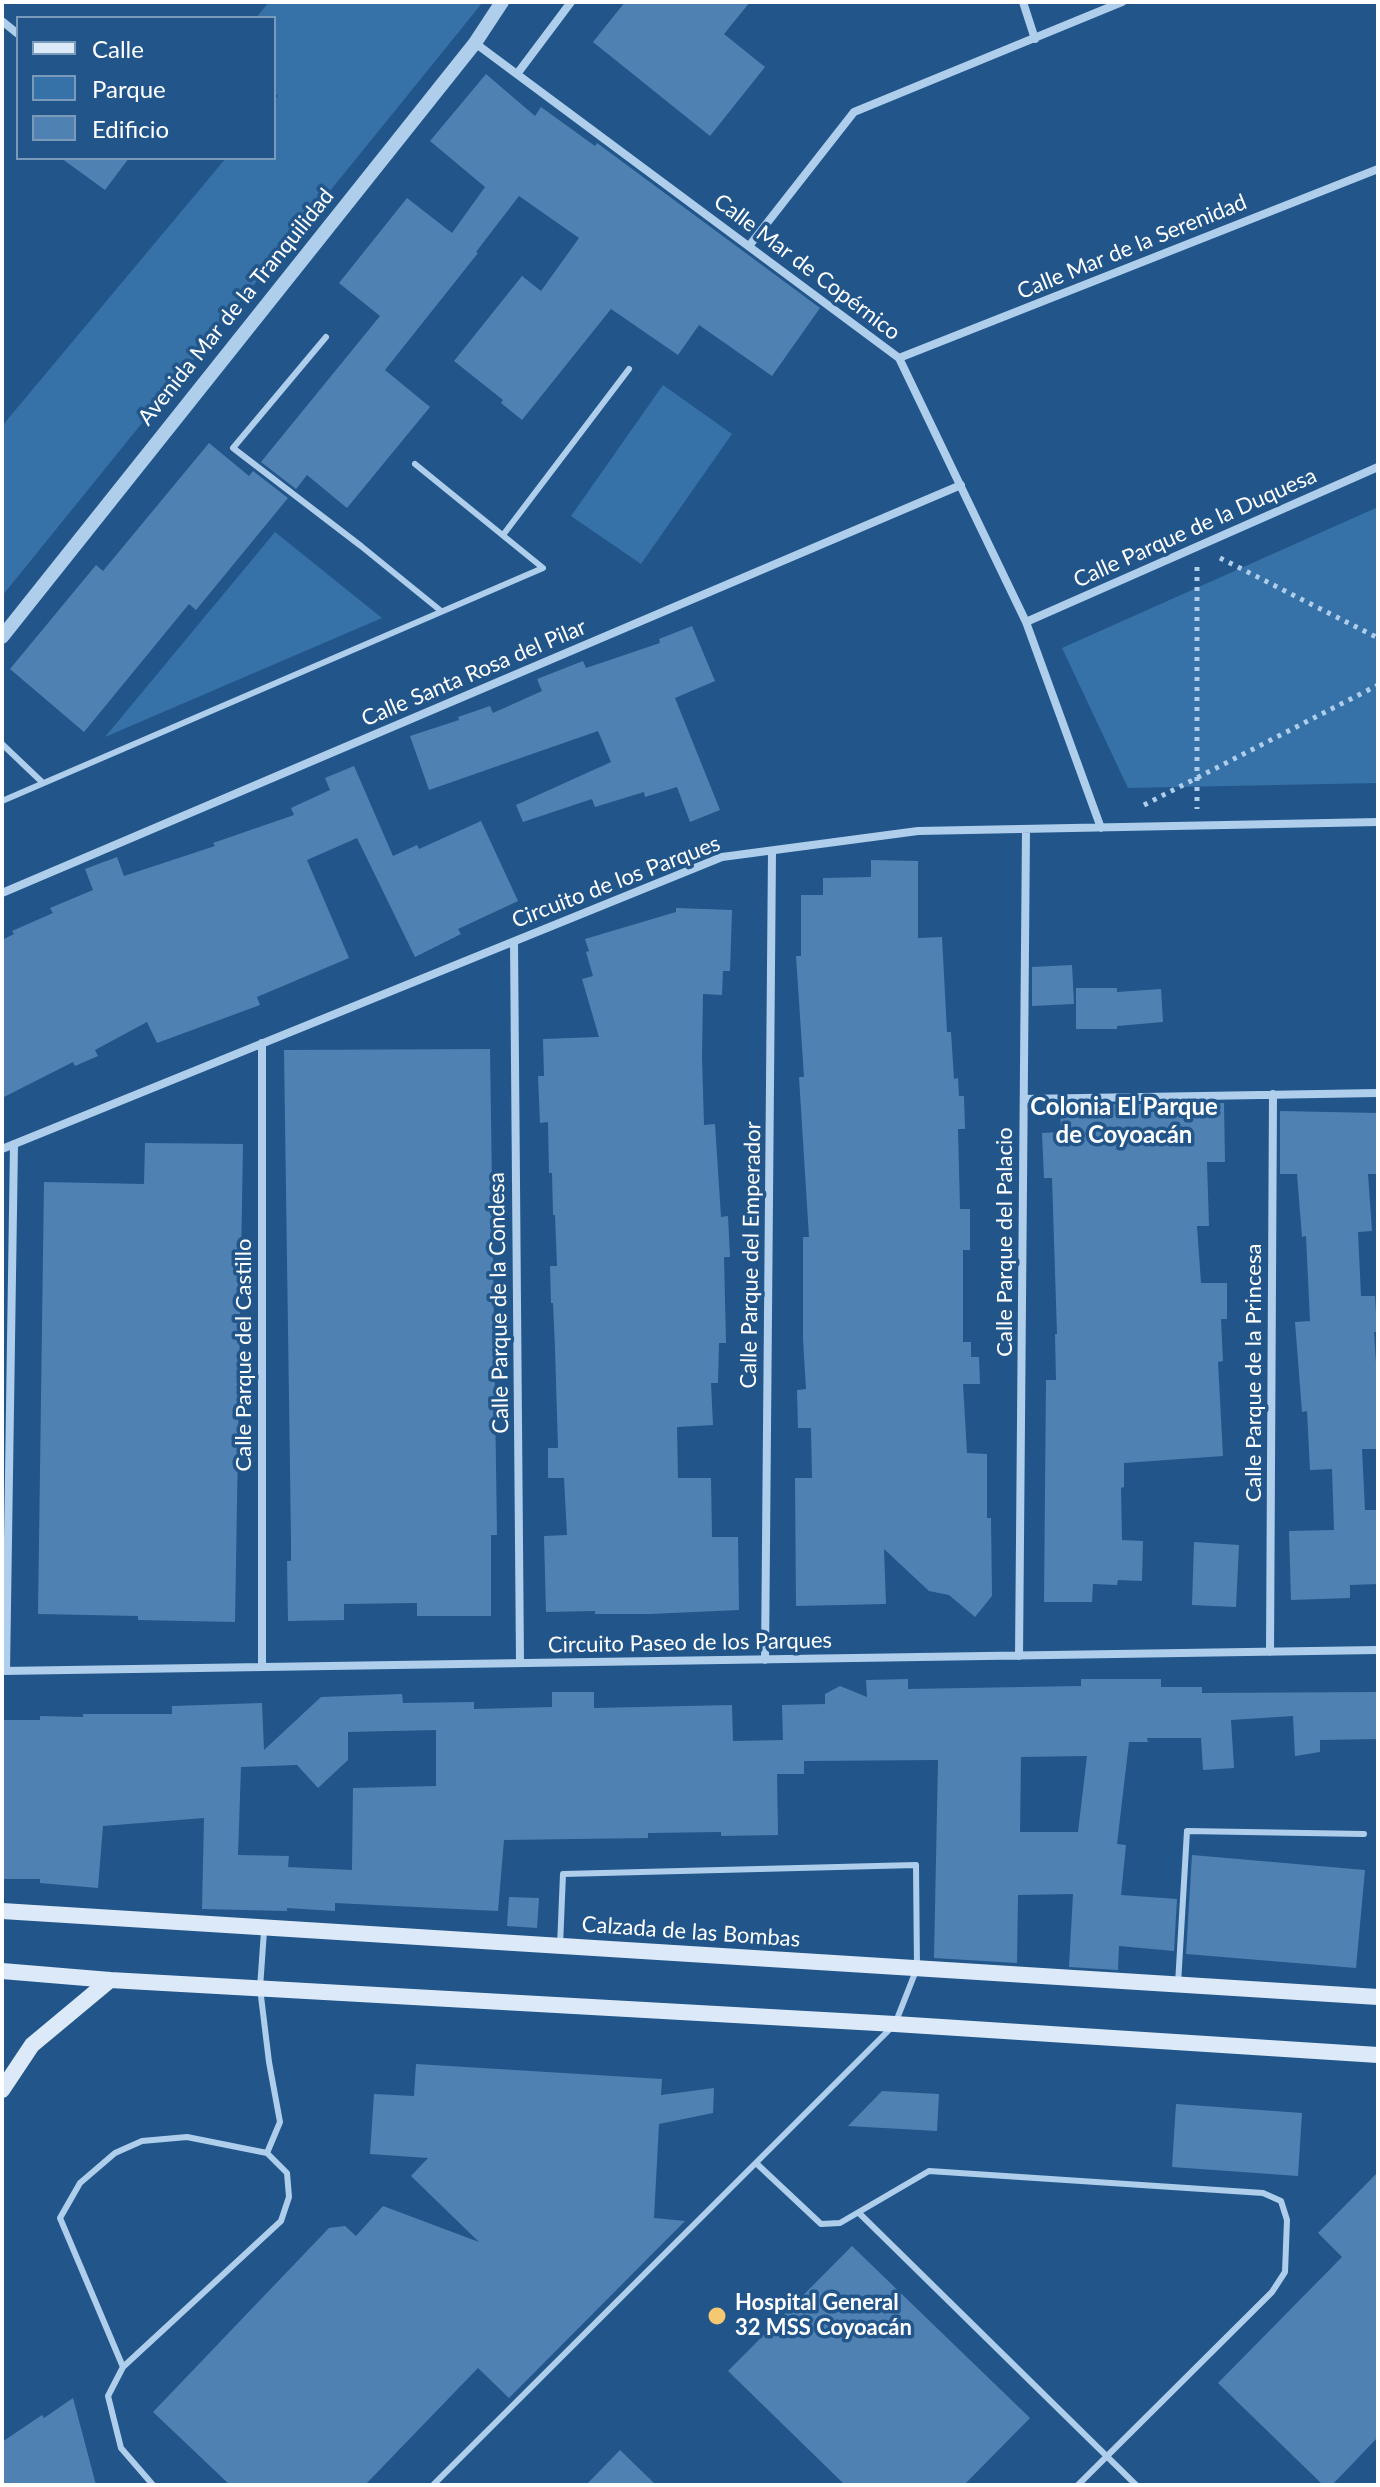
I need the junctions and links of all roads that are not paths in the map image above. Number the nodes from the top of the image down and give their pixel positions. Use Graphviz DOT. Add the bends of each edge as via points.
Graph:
graph roads {
  1 [pos="502,2"];
  2 [pos="571,2"];
  3 [pos="1023,2"];
  4 [pos="1122,2"];
  5 [pos="1035,39"];
  6 [pos="475,43"];
  7 [pos="517,74"];
  8 [pos="1378,169"];
  9 [pos="749,246"];
  10 [pos="326,337"];
  11 [pos="899,358"];
  12 [pos="629,369"];
  13 [pos="415,464"];
  14 [pos="1378,467"];
  15 [pos="961,485"];
  16 [pos="503,535"];
  17 [pos="441,611"];
  18 [pos="1026,622"];
  19 [pos="2,637"];
  20 [pos="2,744"];
  21 [pos="43,783"];
  22 [pos="2,801"];
  23 [pos="1378,822"];
  24 [pos="1101,828"];
  25 [pos="1026,829"];
  26 [pos="772,851"];
  27 [pos="2,893"];
  28 [pos="514,942"];
  29 [pos="262,1043"];
  30 [pos="1378,1093"];
  31 [pos="1273,1094"];
  32 [pos="1024,1099"];
  33 [pos="14,1144"];
  34 [pos="2,1149"];
  35 [pos="1378,1650"];
  36 [pos="1270,1652"];
  37 [pos="1019,1656"];
  38 [pos="765,1660"];
  39 [pos="520,1663"];
  40 [pos="262,1667"];
  41 [pos="4,1671"];
  42 [pos="1364,1834"];
  43 [pos="2,1911"];
  44 [pos="264,1927"];
  45 [pos="560,1946"];
  46 [pos="917,1968"];
  47 [pos="2,1971"];
  48 [pos="110,1980"];
  49 [pos="1178,1984"];
  50 [pos="260,1988"];
  51 [pos="1378,1997"];
  52 [pos="895,2024"];
  53 [pos="1378,2055"];
  54 [pos="2,2090"];
  55 [pos="267,2153"];
  56 [pos="756,2163"];
  57 [pos="859,2213"];
  58 [pos="123,2367"];
  59 [pos="1106,2458"];
  60 [pos="153,2485"];
  61 [pos="433,2485"];
  62 [pos="1078,2485"];
  63 [pos="1136,2485"];
  1 -- 6 [label="street, Avenida Mar de la Tranquilidad"];
  2 -- 7 [label="street"];
  3 -- 5 [label="street"];
  4 -- 5 [label="street"];
  5 -- 9 [label="street" via="854,112"];
  6 -- 7 [label="street, Calle Mar de Copérnico"];
  6 -- 19 [label="street, Avenida Mar de la Tranquilidad"];
  7 -- 9 [label="street, Calle Mar de Copérnico"];
  8 -- 11 [label="street, Calle Mar de la Serenidad"];
  9 -- 11 [label="street, Calle Mar de Copérnico"];
  10 -- 17 [label="lane" via="233,448"];
  11 -- 15 [label="street, Calle Mar de Copérnico"];
  12 -- 16 [label="lane"];
  13 -- 16 [label="lane"];
  14 -- 18 [label="street, Calle Parque de la Duquesa"];
  15 -- 18 [label="street, Calle Mar de Copérnico"];
  15 -- 27 [label="street, Calle Santa Rosa del Pilar"];
  16 -- 17 [label="lane" via="543,568"];
  17 -- 21 [label="lane"];
  18 -- 24 [label="street, Calle Mar de Copérnico"];
  20 -- 21 [label="lane"];
  21 -- 22 [label="lane"];
  23 -- 24 [label="street, Circuito de los Parques"];
  24 -- 25 [label="street, Circuito de los Parques"];
  25 -- 26 [label="street, Circuito de los Parques" via="918,831"];
  25 -- 32 [label="street, Calle Parque del Palacio"];
  26 -- 28 [label="street, Circuito de los Parques" via="722,857"];
  26 -- 38 [label="street, Calle Parque del Emperador"];
  28 -- 29 [label="street, Circuito de los Parques"];
  28 -- 39 [label="street, Calle Parque de la Condesa"];
  29 -- 33 [label="street, Circuito de los Parques"];
  29 -- 40 [label="street, Calle Parque del Castillo"];
  30 -- 31 [label="street"];
  31 -- 32 [label="street"];
  31 -- 36 [label="street, Calle Parque de la Princesa"];
  32 -- 37 [label="street, Calle Parque del Palacio"];
  33 -- 34 [label="street, Circuito de los Parques"];
  33 -- 41 [label="street"];
  35 -- 36 [label="street, Circuito Paseo de los Parques"];
  36 -- 37 [label="street, Circuito Paseo de los Parques"];
  37 -- 38 [label="street, Circuito Paseo de los Parques"];
  38 -- 39 [label="street, Circuito Paseo de los Parques"];
  39 -- 40 [label="street, Circuito Paseo de los Parques"];
  40 -- 41 [label="street, Circuito Paseo de los Parques"];
  42 -- 49 [label="lane" via="1187,1831"];
  43 -- 44 [label="main road, Calzada de las Bombas"];
  44 -- 45 [label="main road, Calzada de las Bombas"];
  44 -- 50 [label="lane"];
  45 -- 46 [label="main road, Calzada de las Bombas"];
  45 -- 46 [label="lane" via="563,1874 916,1865"];
  46 -- 49 [label="main road, Calzada de las Bombas"];
  46 -- 52 [label="lane"];
  47 -- 48 [label="main road"];
  48 -- 50 [label="main road"];
  48 -- 54 [label="main road" via="32,2045"];
  49 -- 51 [label="main road, Calzada de las Bombas"];
  50 -- 52 [label="main road"];
  50 -- 55 [label="lane" via="280,2122"];
  52 -- 53 [label="main road"];
  52 -- 56 [label="lane"];
  55 -- 58 [label="lane" via="287,2173 289,2197 281,2221"];
  55 -- 58 [label="lane" via="187,2137 142,2141 115,2153 80,2183 60,2218"];
  56 -- 57 [label="lane" via="821,2224 840,2223"];
  56 -- 61 [label="lane"];
  57 -- 59 [label="lane"];
  57 -- 59 [label="lane" via="929,2171 1263,2193 1281,2201 1287,2220 1285,2272 1272,2292"];
  58 -- 60 [label="lane" via="108,2396 121,2448"];
  59 -- 62 [label="lane"];
  59 -- 63 [label="lane"];
}
